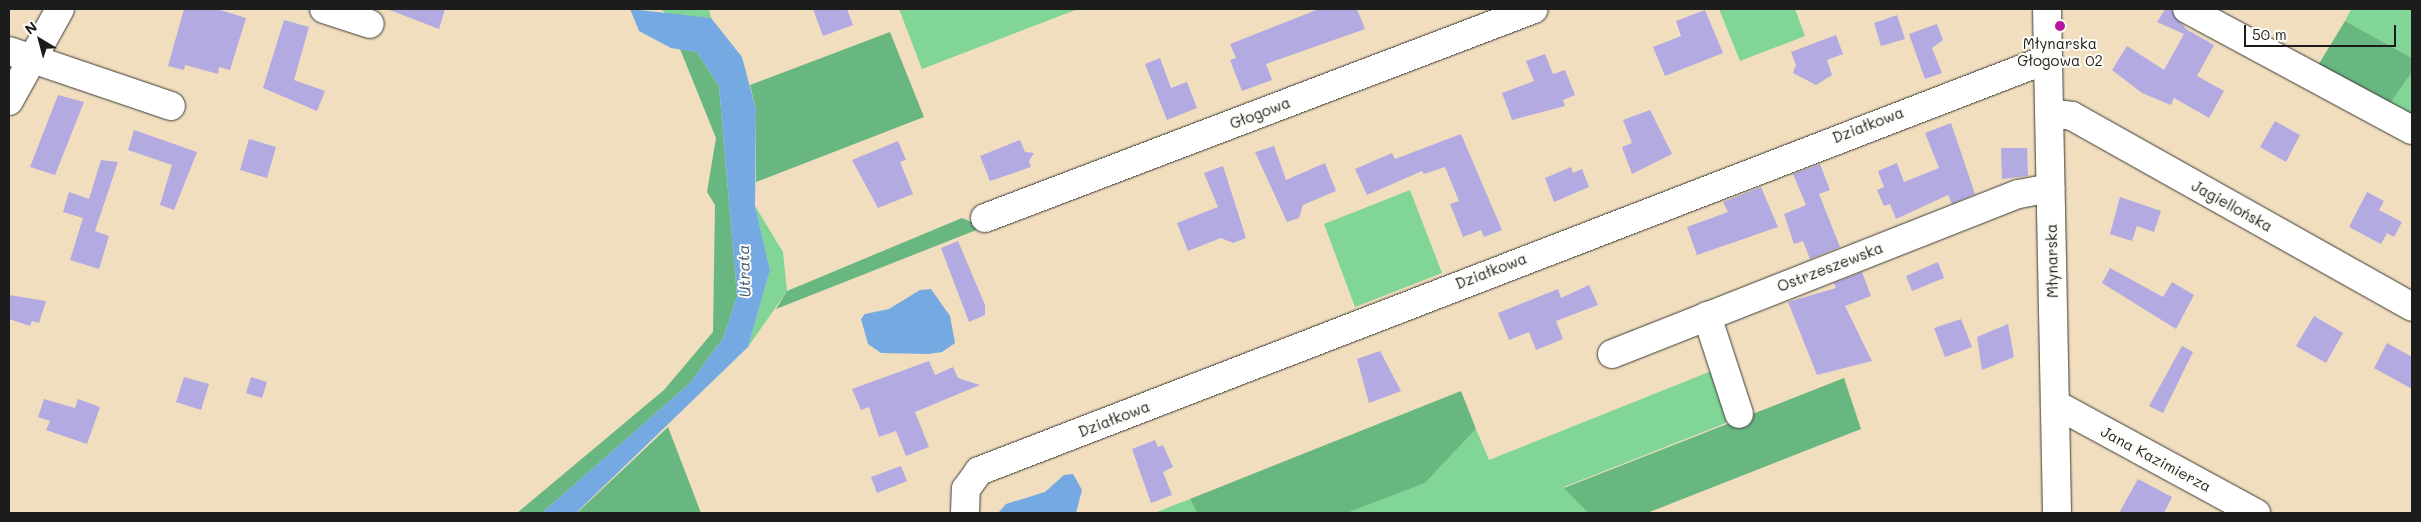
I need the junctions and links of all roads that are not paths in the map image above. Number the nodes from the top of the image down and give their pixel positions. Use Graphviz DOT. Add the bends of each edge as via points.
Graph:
graph roads {
  1 [pos="60,9"];
  2 [pos="324,9"];
  3 [pos="1534,9"];
  4 [pos="2047,9"];
  5 [pos="2187,9"];
  6 [pos="370,24"];
  7 [pos="20,56"];
  8 [pos="2048,58"];
  9 [pos="9,101"];
  10 [pos="171,106"];
  11 [pos="2049,113"];
  12 [pos="2412,130"];
  13 [pos="2050,188"];
  14 [pos="985,218"];
  15 [pos="2412,307"];
  16 [pos="1707,316"];
  17 [pos="1612,354"];
  18 [pos="2055,404"];
  19 [pos="1739,414"];
  20 [pos="965,513"];
  21 [pos="2057,513"];
  22 [pos="2256,513"];
  1 -- 7 [label="street"];
  2 -- 6 [label="street"];
  3 -- 14 [label="street, Głogowa"];
  4 -- 8 [label="street, Młynarska"];
  5 -- 12 [label="street"];
  7 -- 9 [label="street"];
  7 -- 10 [label="street"];
  8 -- 11 [label="street, Młynarska"];
  8 -- 20 [label="street, Działkowa" via="979,472 966,488"];
  11 -- 13 [label="street, Młynarska"];
  11 -- 15 [label="street, Jagiellońska" via="2072,116"];
  13 -- 16 [label="street, Ostrzeszewska" via="2019,194"];
  13 -- 18 [label="street, Młynarska"];
  16 -- 17 [label="street, Ostrzeszewska"];
  16 -- 19 [label="street"];
  18 -- 21 [label="street, Młynarska"];
  18 -- 22 [label="street, Jana Kazimierza"];
}
